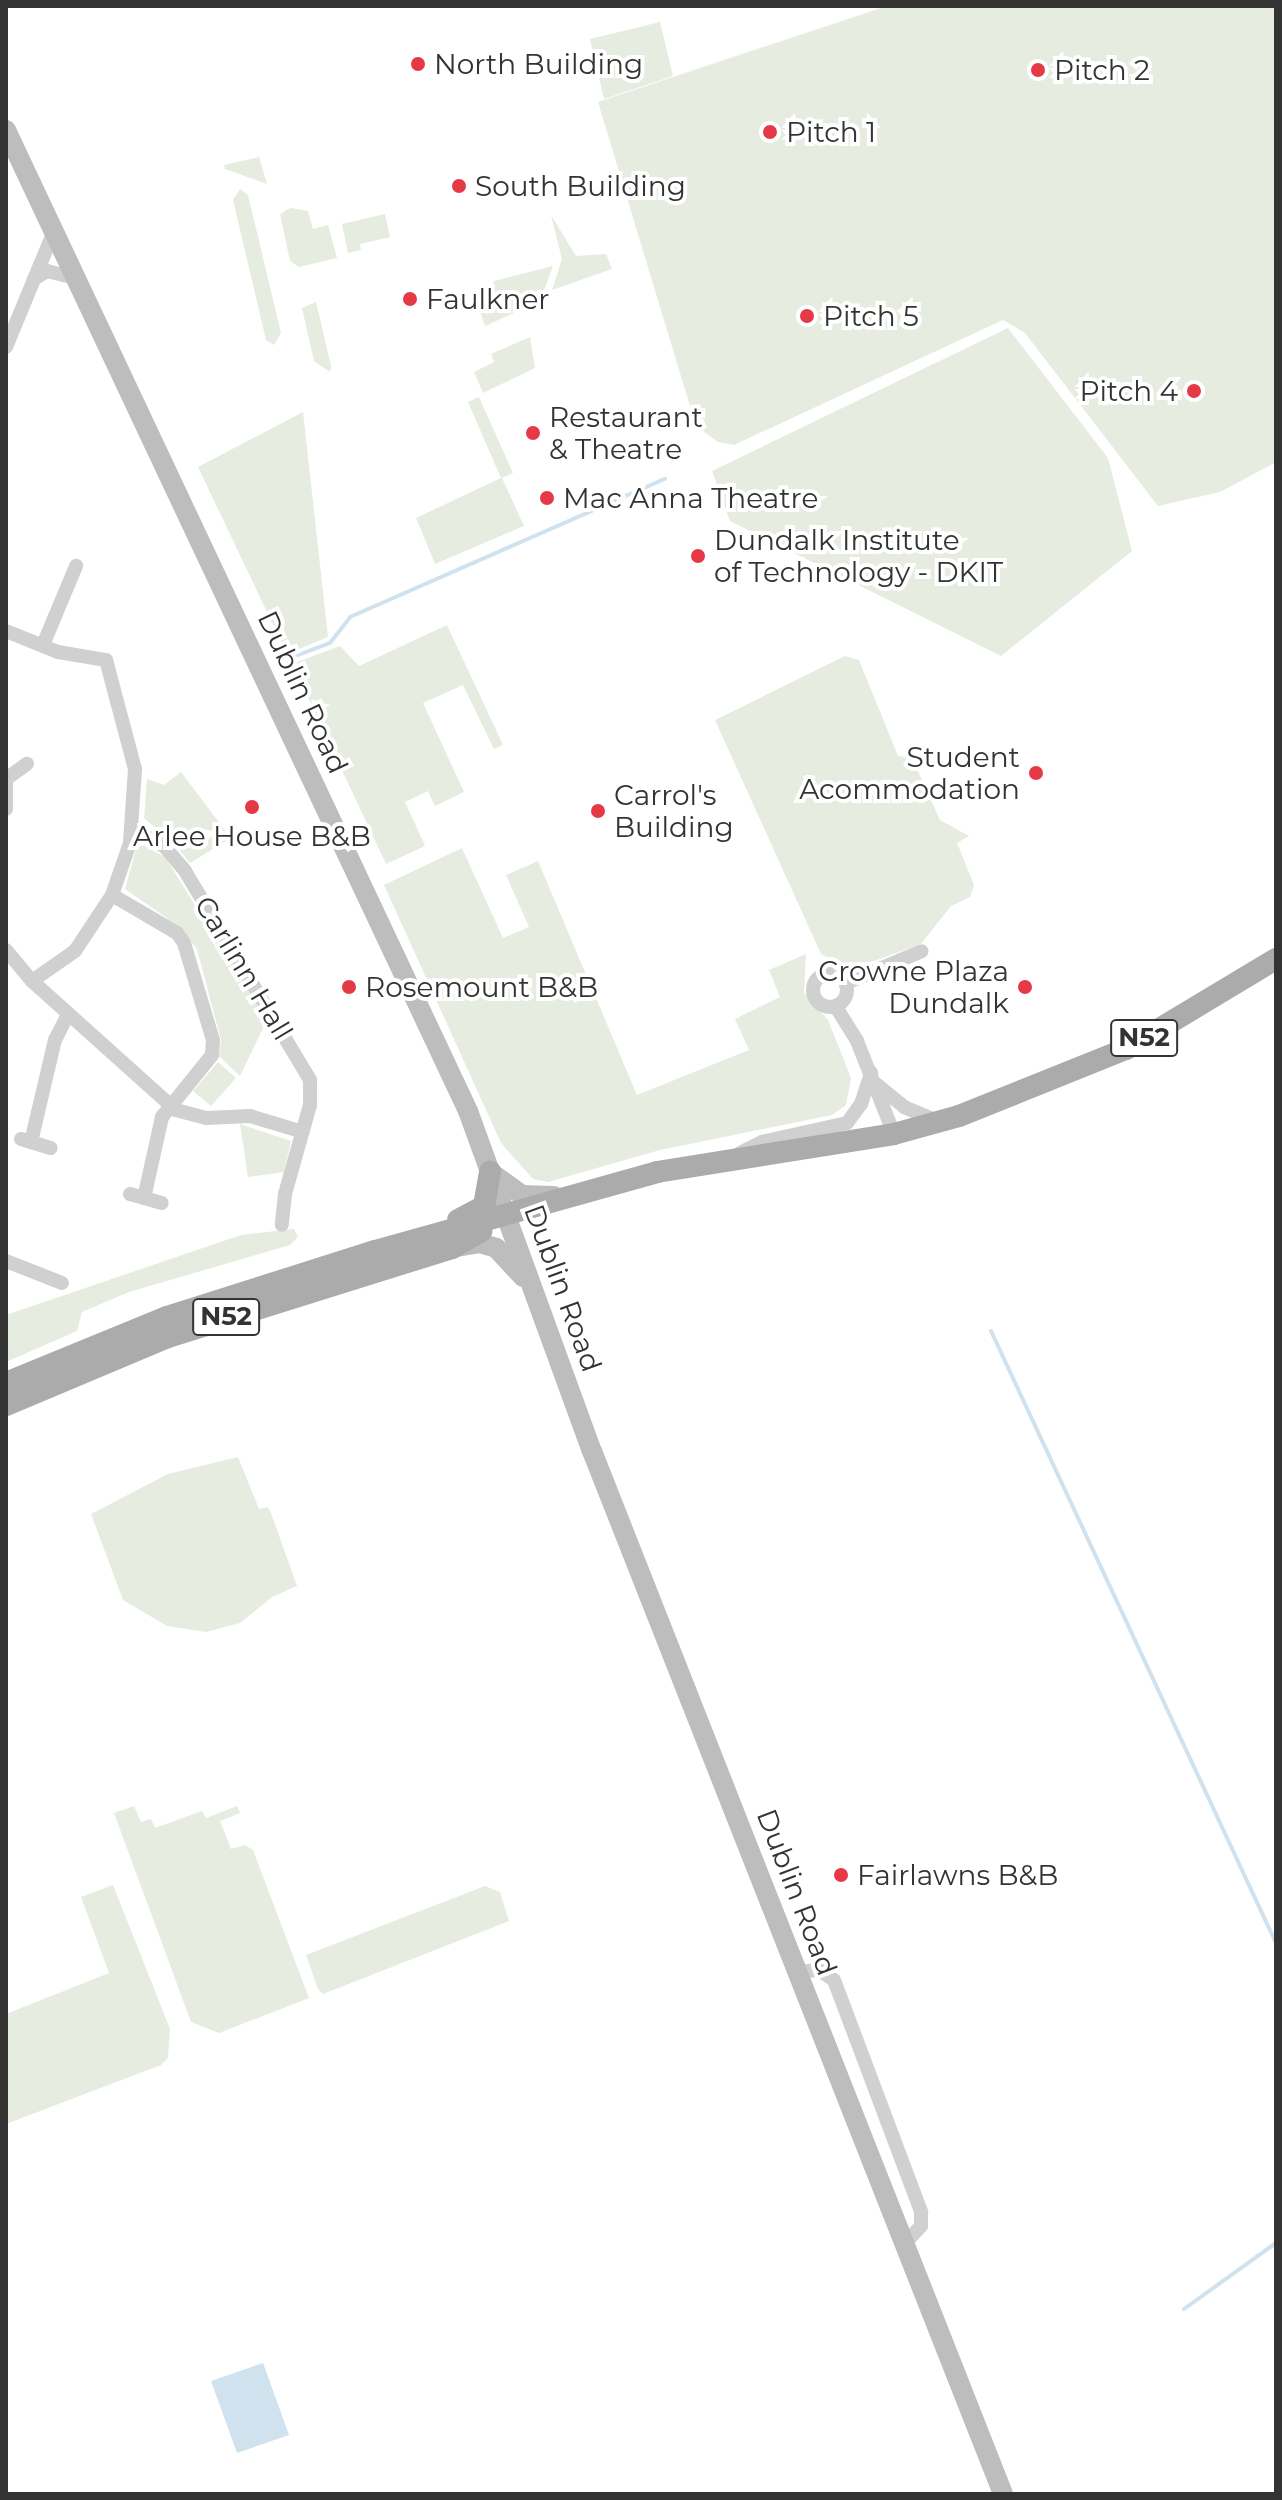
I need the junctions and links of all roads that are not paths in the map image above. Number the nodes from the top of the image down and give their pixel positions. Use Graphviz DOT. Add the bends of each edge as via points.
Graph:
graph roads {
  1 [pos="6,130"];
  2 [pos="54,231"];
  3 [pos="76,278"];
  4 [pos="34,279"];
  5 [pos="6,347"];
  6 [pos="76,566"];
  7 [pos="6,631"];
  8 [pos="43,645"];
  9 [pos="27,764"];
  10 [pos="6,779"];
  11 [pos="6,809"];
  12 [pos="131,828"];
  13 [pos="112,895"];
  14 [pos="6,950"];
  15 [pos="922,951"];
  16 [pos="1276,959"];
  17 [pos="32,981"];
  18 [pos="846,983"];
  19 [pos="836,1007"];
  20 [pos="68,1014"];
  21 [pos="873,1078"];
  22 [pos="168,1105"];
  23 [pos="937,1121"];
  24 [pos="303,1132"];
  25 [pos="894,1134"];
  26 [pos="51,1148"];
  27 [pos="725,1160"];
  28 [pos="490,1172"];
  29 [pos="590,1191"];
  30 [pos="162,1203"];
  31 [pos="507,1217"];
  32 [pos="282,1225"];
  33 [pos="452,1248"];
  34 [pos="375,1251"];
  35 [pos="6,1261"];
  36 [pos="40,1275"];
  37 [pos="62,1283"];
  38 [pos="530,1287"];
  39 [pos="34,1290"];
  40 [pos="6,1383"];
  41 [pos="6,1405"];
  42 [pos="799,1972"];
  43 [pos="904,2244"];
  44 [pos="1003,2494"];
  1 -- 2 [label="main road, Dublin Road"];
  2 -- 3 [label="main road, Dublin Road"];
  2 -- 4 [label="street"];
  3 -- 4 [label="street" via="54,271"];
  3 -- 28 [label="main road, Dublin Road" via="441,1049"];
  4 -- 5 [label="street"];
  6 -- 8 [label="street"];
  7 -- 8 [label="street"];
  8 -- 12 [label="street" via="98,655 110,668 135,769"];
  9 -- 10 [label="street"];
  10 -- 11 [label="street"];
  12 -- 13 [label="street"];
  12 -- 24 [label="street, Carlinn Hall" via="165,847 185,871 307,1071 311,1097"];
  13 -- 17 [label="street" via="75,951"];
  13 -- 22 [label="street, Carlinn Hall" via="177,933 191,956 207,1011 212,1055"];
  14 -- 17 [label="street"];
  15 -- 18 [label="street"];
  16 -- 23 [label="main road, N52" via="1126,1049 1017,1096"];
  17 -- 20 [label="street"];
  18 -- 19 [label="street" via="845,999"];
  18 -- 19 [label="street" via="827,973 814,984 820,1005"];
  19 -- 21 [label="street"];
  20 -- 22 [label="street"];
  20 -- 26 [label="street" via="55,1040 26,1140"];
  21 -- 23 [label="street" via="904,1107"];
  21 -- 25 [label="street"];
  21 -- 27 [label="street" via="847,1123 762,1142"];
  22 -- 24 [label="street" via="195,1116 242,1115"];
  22 -- 30 [label="street, Carlinn Hall" via="137,1196"];
  23 -- 25 [label="main road, N52"];
  24 -- 32 [label="street, Carlinn Hall"];
  25 -- 27 [label="main road, N52"];
  27 -- 29 [label="main road, N52"];
  28 -- 29 [label="main road" via="522,1195"];
  28 -- 31 [label="main road, Dublin Road"];
  28 -- 34 [label="main road" via="488,1199 476,1213"];
  29 -- 31 [label="main road, N52"];
  31 -- 33 [label="main road, N52"];
  31 -- 34 [label="main road, N52"];
  31 -- 38 [label="main road, Dublin Road"];
  33 -- 38 [label="main road" via="479,1243 496,1248"];
  33 -- 41 [label="main road, N52" via="168,1337"];
  34 -- 40 [label="main road, N52" via="167,1317"];
  35 -- 36 [label="street"];
  36 -- 37 [label="street"];
  36 -- 39 [label="street"];
  38 -- 42 [label="main road, Dublin Road"];
  42 -- 43 [label="main road, Dublin Road"];
  42 -- 43 [label="street" via="819,1970 834,1980 921,2212 921,2226"];
  43 -- 44 [label="main road, Dublin Road"];
}
